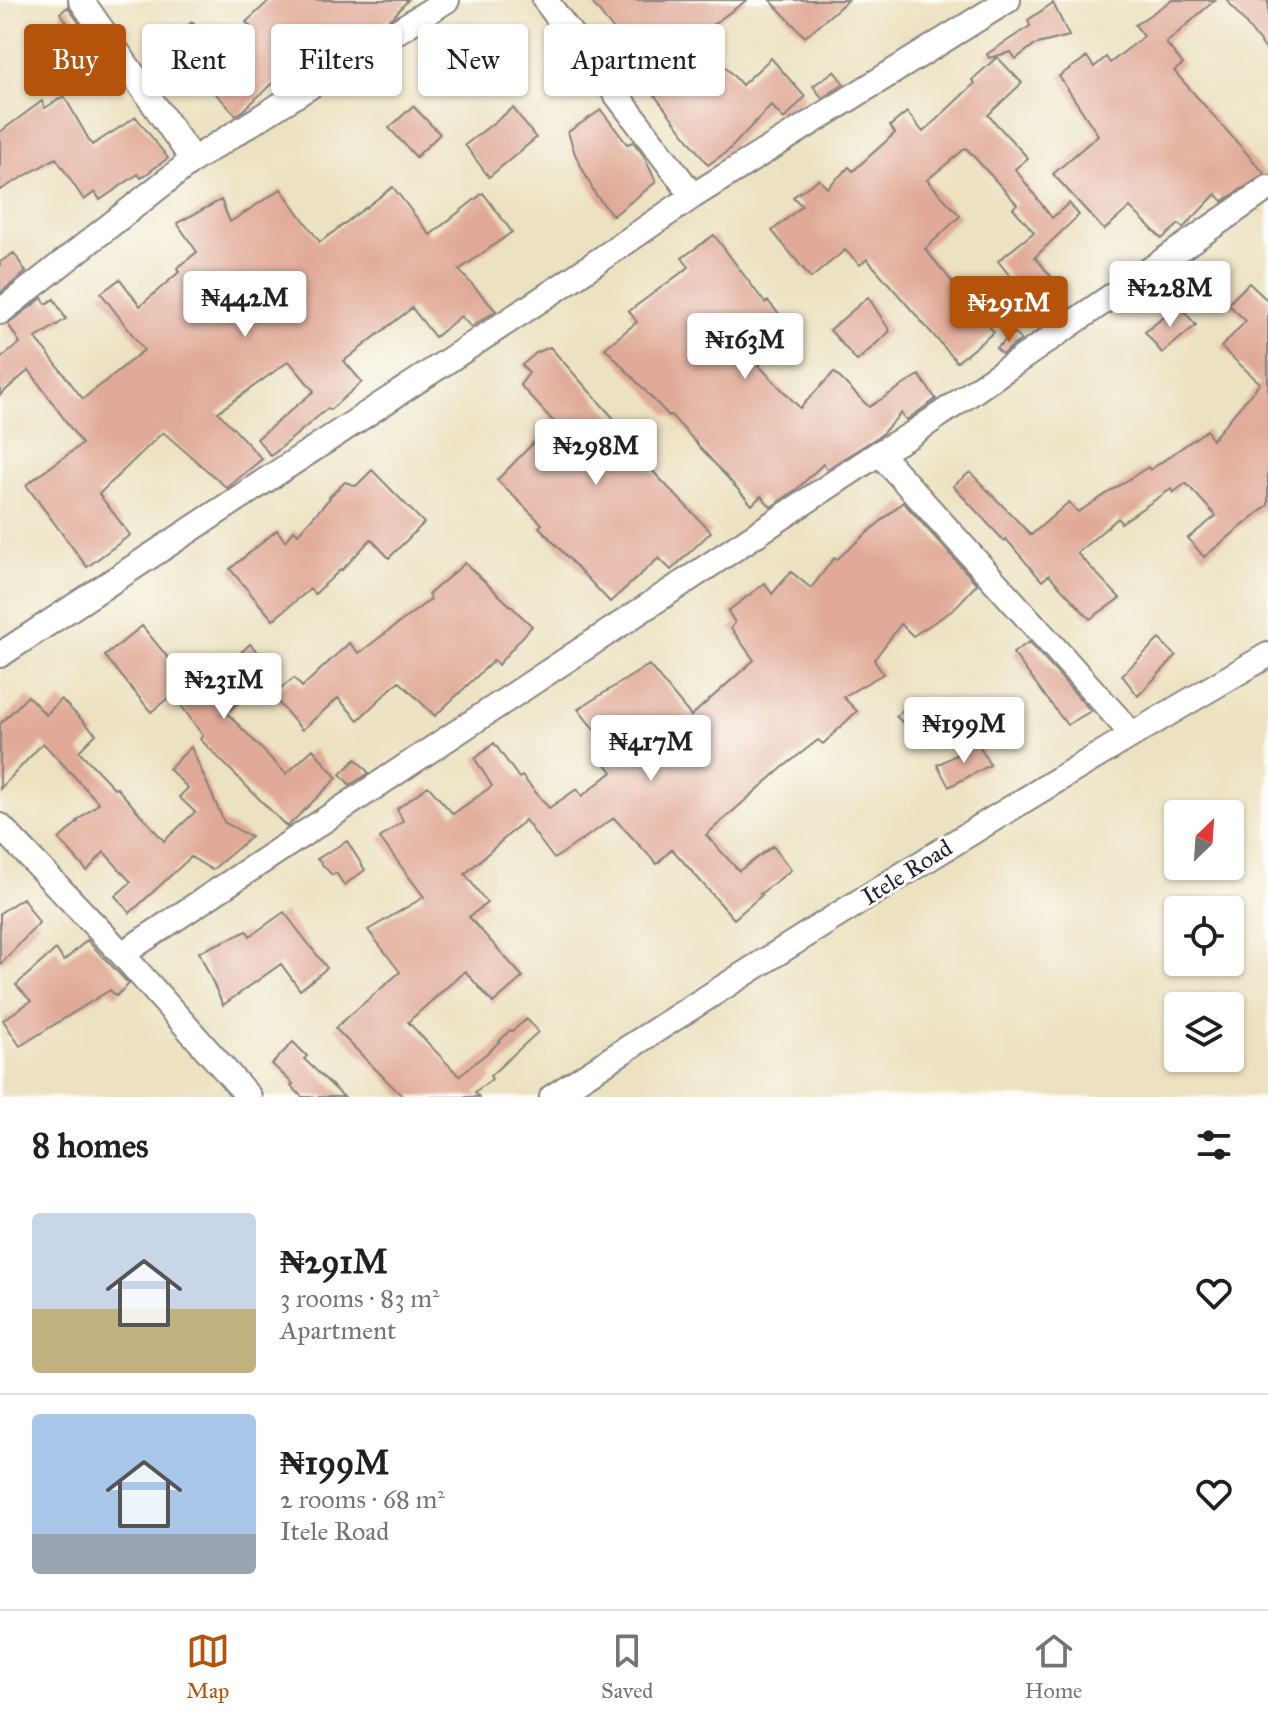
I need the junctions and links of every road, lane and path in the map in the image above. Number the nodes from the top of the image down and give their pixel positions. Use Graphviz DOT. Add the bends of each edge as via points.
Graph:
graph roads {
  1 [pos="81,0"];
  2 [pos="447,0"];
  3 [pos="545,0"];
  4 [pos="1008,0"];
  5 [pos="193,160"];
  6 [pos="1268,188"];
  7 [pos="693,196"];
  8 [pos="0,312"];
  9 [pos="879,453"];
  10 [pos="0,655"];
  11 [pos="1268,655"];
  12 [pos="1132,734"];
  13 [pos="0,826"];
  14 [pos="122,954"];
  15 [pos="249,1097"];
  16 [pos="552,1097"];
  1 -- 5 [label="street"];
  2 -- 5 [label="street"];
  3 -- 7 [label="street"];
  4 -- 7 [label="street"];
  5 -- 8 [label="street"];
  6 -- 9 [label="street"];
  7 -- 10 [label="street"];
  9 -- 12 [label="street"];
  9 -- 14 [label="street"];
  11 -- 12 [label="street, Itele Road"];
  12 -- 16 [label="street, Itele Road"];
  13 -- 14 [label="street"];
  14 -- 15 [label="street"];
}
